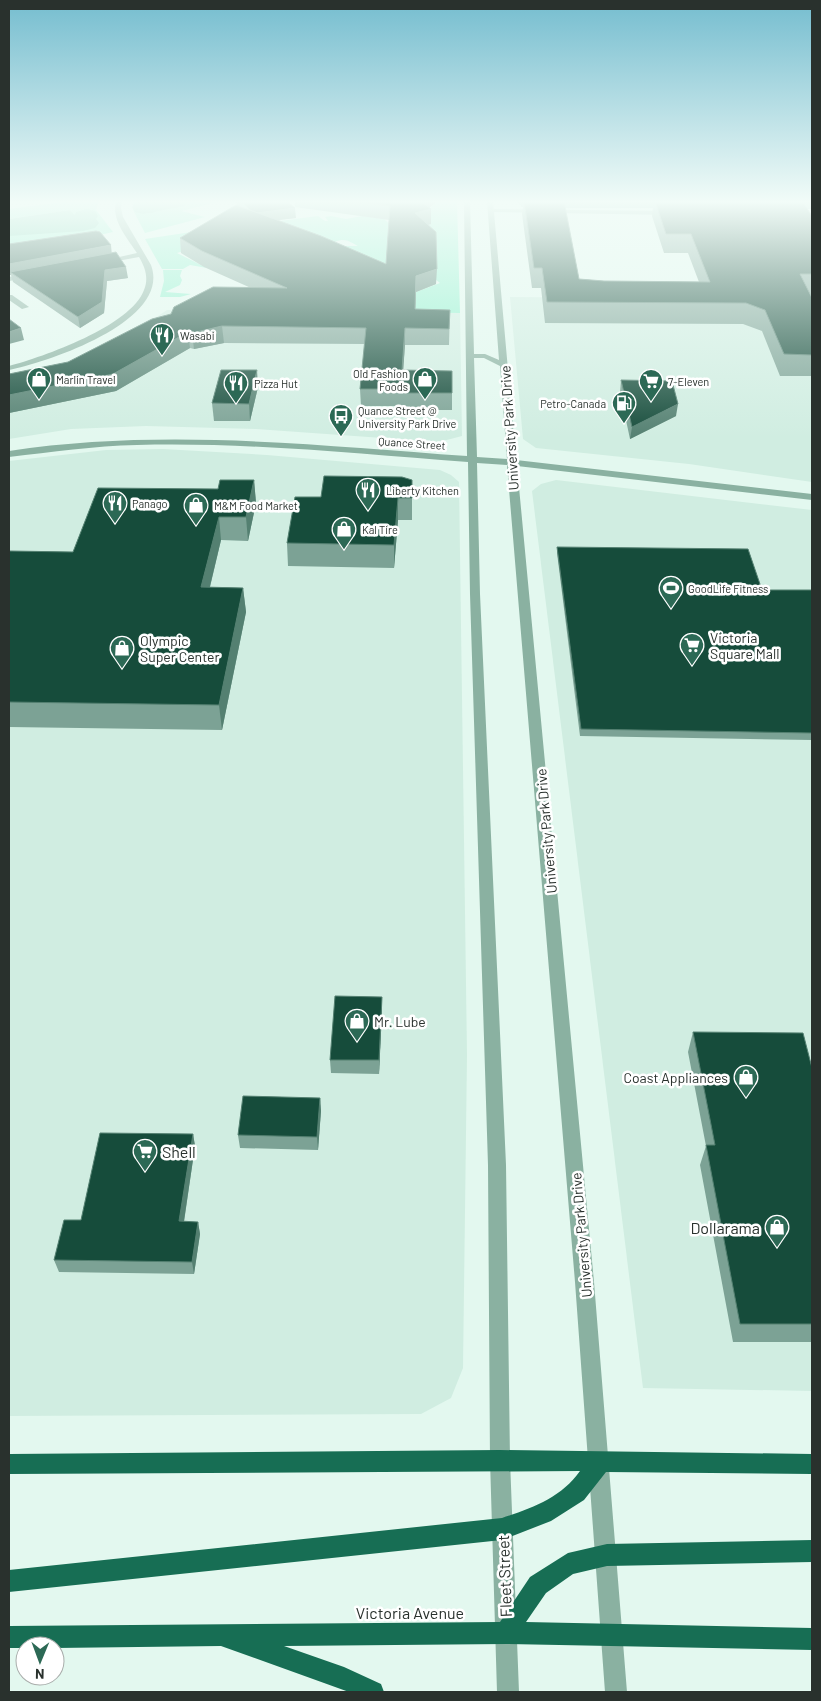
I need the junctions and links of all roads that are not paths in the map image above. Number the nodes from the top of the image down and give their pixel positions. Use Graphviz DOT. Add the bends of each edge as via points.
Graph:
graph roads {
  1 [pos="150,280"];
  2 [pos="468,280"];
  3 [pos="497,280"];
  4 [pos="9,297"];
  5 [pos="25,307"];
  6 [pos="469,356"];
  7 [pos="504,366"];
  8 [pos="9,368"];
  9 [pos="9,454"];
  10 [pos="472,460"];
  11 [pos="511,462"];
  12 [pos="812,497"];
  13 [pos="500,1460"];
  14 [pos="600,1462"];
  15 [pos="9,1464"];
  16 [pos="812,1464"];
  17 [pos="502,1529"];
  18 [pos="812,1552"];
  19 [pos="607,1555"];
  20 [pos="9,1582"];
  21 [pos="506,1633"];
  22 [pos="612,1634"];
  23 [pos="217,1635"];
  24 [pos="9,1638"];
  25 [pos="812,1639"];
  26 [pos="373,1692"];
  27 [pos="508,1692"];
  28 [pos="616,1692"];
  1 -- 8 [label="street" via="150,286 129,315 87,341"];
  2 -- 6 [label="street"];
  3 -- 7 [label="street, University Park Drive"];
  4 -- 5 [label="street"];
  6 -- 7 [label="street" via="485,356"];
  6 -- 10 [label="street"];
  7 -- 11 [label="street, University Park Drive"];
  9 -- 10 [label="street, Quance Street" via="73,445 162,441"];
  10 -- 11 [label="street, Quance Street"];
  10 -- 13 [label="street" via="497,1165"];
  11 -- 12 [label="street, Quance Street"];
  11 -- 14 [label="street, University Park Drive" via="565,1039"];
  13 -- 14 [label="highway"];
  13 -- 15 [label="highway"];
  13 -- 17 [label="street, Fleet Street"];
  14 -- 16 [label="highway"];
  14 -- 17 [label="highway" via="578,1493 544,1514"];
  14 -- 19 [label="street"];
  17 -- 20 [label="highway"];
  17 -- 21 [label="street, Fleet Street"];
  18 -- 19 [label="highway"];
  19 -- 21 [label="highway" via="568,1564 538,1585"];
  19 -- 22 [label="street"];
  21 -- 22 [label="highway, Victoria Avenue"];
  21 -- 23 [label="highway, Victoria Avenue"];
  21 -- 27 [label="street, Fleet Street"];
  22 -- 25 [label="highway, Victoria Avenue"];
  22 -- 28 [label="street"];
  23 -- 24 [label="highway, Victoria Avenue"];
  23 -- 26 [label="highway" via="344,1678"];
}
